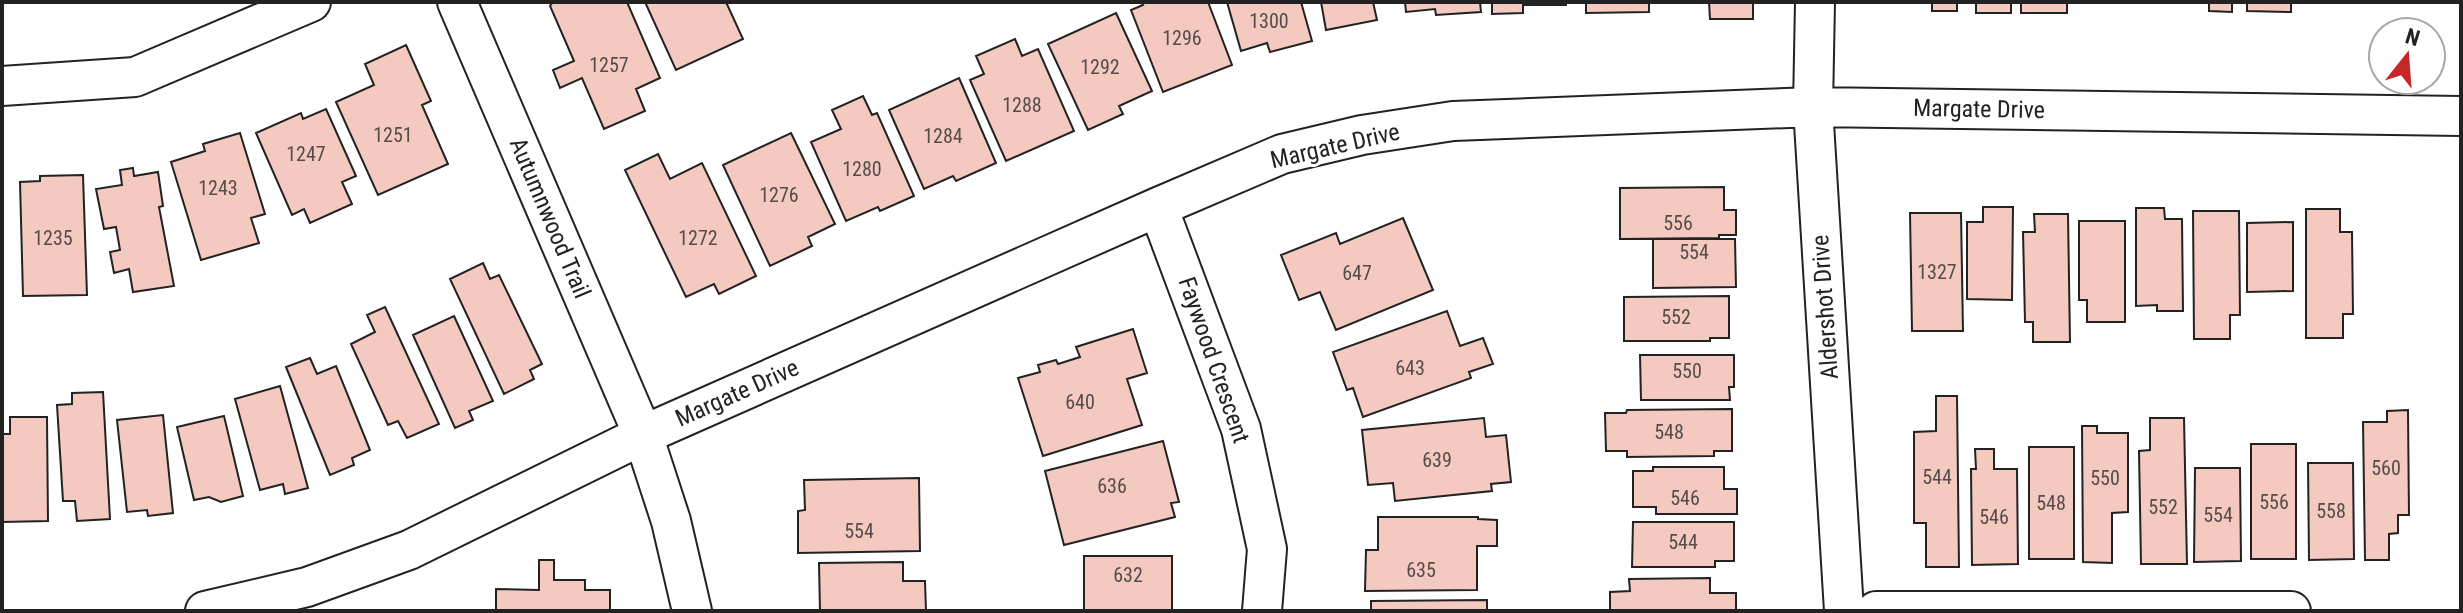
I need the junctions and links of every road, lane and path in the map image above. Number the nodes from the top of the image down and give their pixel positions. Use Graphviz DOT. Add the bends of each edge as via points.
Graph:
graph roads {
  1 [pos="311,2"];
  2 [pos="457,2"];
  3 [pos="1815,2"];
  4 [pos="2,86"];
  5 [pos="1813,107"];
  6 [pos="2461,116"];
  7 [pos="1158,207"];
  8 [pos="643,435"];
  9 [pos="205,611"];
  10 [pos="692,611"];
  11 [pos="1262,611"];
  12 [pos="1844,611"];
  13 [pos="1876,611"];
  14 [pos="2291,611"];
  1 -- 4 [label="street" via="135,77"];
  2 -- 8 [label="street, Autumnwood Trail"];
  3 -- 5 [label="street, Aldershot Drive"];
  5 -- 6 [label="street, Margate Drive"];
  5 -- 7 [label="street, Margate Drive" via="1453,121 1282,154"];
  5 -- 12 [label="street, Aldershot Drive"];
  7 -- 8 [label="street, Margate Drive"];
  7 -- 11 [label="street, Faywood Crescent" via="1241,429 1267,549"];
  8 -- 9 [label="street, Margate Drive" via="409,550 307,587"];
  8 -- 10 [label="street"];
  13 -- 14 [label="street"];
}
